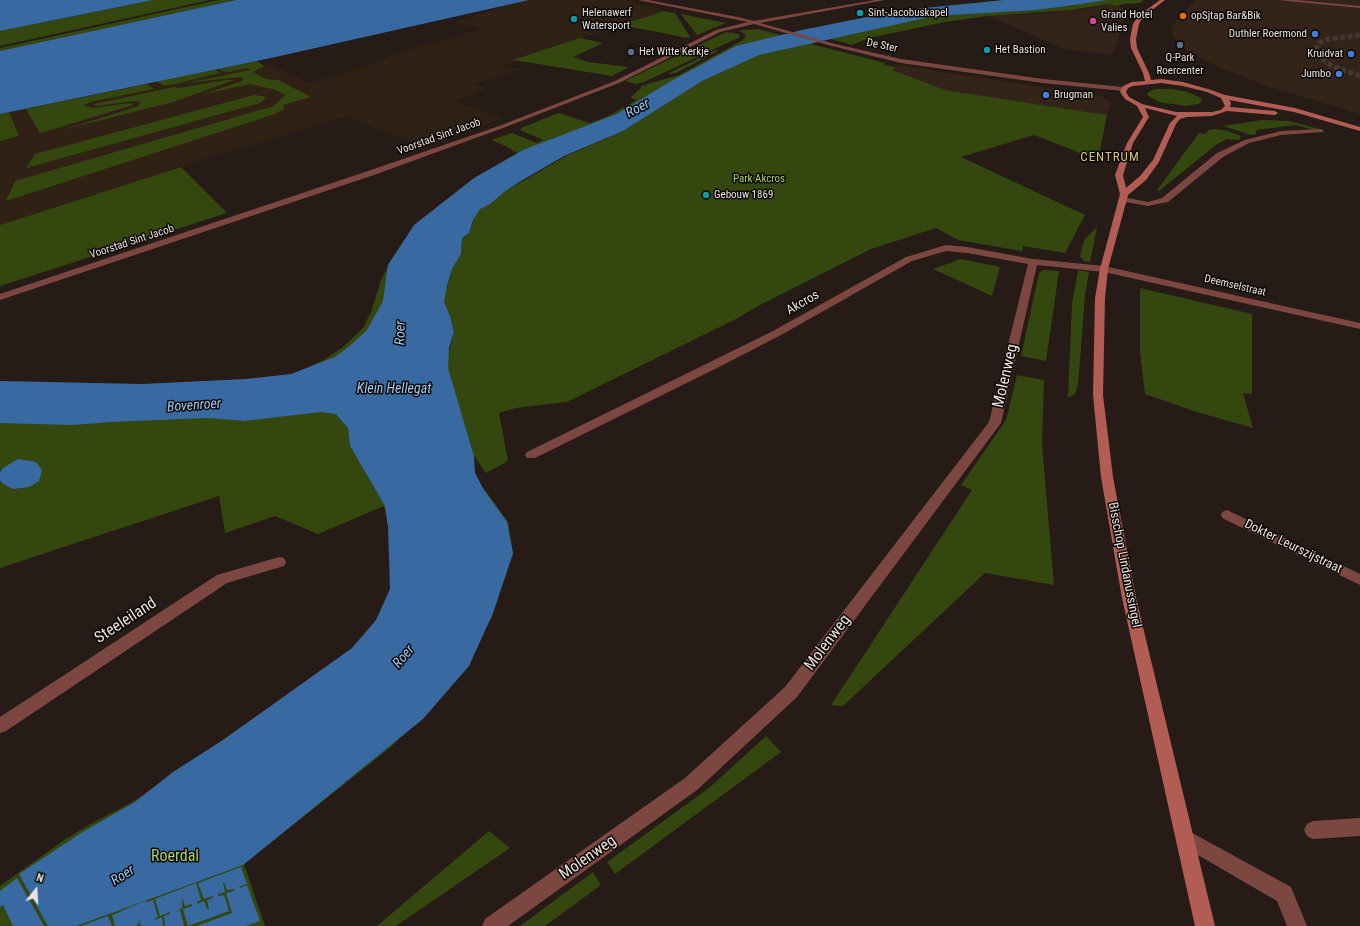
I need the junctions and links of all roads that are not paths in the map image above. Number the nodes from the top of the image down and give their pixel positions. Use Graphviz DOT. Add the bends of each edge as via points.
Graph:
graph roads {
  1 [pos="640,0"];
  2 [pos="883,0"];
  3 [pos="1163,0"];
  4 [pos="1280,0"];
  5 [pos="1360,7"];
  6 [pos="754,22"];
  7 [pos="1148,82"];
  8 [pos="1123,89"];
  9 [pos="1223,97"];
  10 [pos="1140,105"];
  11 [pos="1226,109"];
  12 [pos="1185,115"];
  13 [pos="1359,128"];
  14 [pos="1322,131"];
  15 [pos="1360,135"];
  16 [pos="1123,197"];
  17 [pos="1032,262"];
  18 [pos="1104,269"];
  19 [pos="0,297"];
  20 [pos="1360,326"];
  21 [pos="531,455"];
  22 [pos="1227,515"];
  23 [pos="279,562"];
  24 [pos="1360,580"];
  25 [pos="0,726"];
  26 [pos="1360,827"];
  27 [pos="1313,830"];
  28 [pos="1185,838"];
  29 [pos="492,926"];
  30 [pos="1205,926"];
  31 [pos="1297,926"];
  1 -- 6 [label="street, De Ster"];
  2 -- 6 [label="street, Voorstad Sint Jacob"];
  3 -- 7 [label="main road" via="1140,17 1133,39 1134,48"];
  4 -- 5 [label="street"];
  6 -- 8 [label="street, De Ster" via="877,56 934,66"];
  6 -- 19 [label="street, Voorstad Sint Jacob" via="718,31 617,82 501,127 349,181"];
  7 -- 8 [label="main road" via="1132,84"];
  7 -- 9 [label="main road" via="1190,85"];
  8 -- 10 [label="main road" via="1127,98"];
  9 -- 11 [label="main road" via="1228,103"];
  9 -- 13 [label="main road" via="1295,110"];
  10 -- 12 [label="main road"];
  10 -- 16 [label="main road, Bisschop Lindanussingel" via="1146,117 1130,143 1119,175"];
  11 -- 12 [label="main road" via="1212,114"];
  11 -- 15 [label="main road" via="1288,116"];
  12 -- 16 [label="main road" via="1173,123 1156,160 1143,178"];
  14 -- 16 [label="street" via="1281,133 1247,141 1220,155 1165,200 1148,204"];
  16 -- 18 [label="main road, Bisschop Lindanussingel"];
  17 -- 18 [label="street, Akcros"];
  17 -- 21 [label="street, Akcros" via="946,248 909,259 777,333"];
  17 -- 29 [label="street, Molenweg" via="995,423 791,692 691,784"];
  18 -- 20 [label="street, Deemselstraat"];
  18 -- 28 [label="main road, Bisschop Lindanussingel" via="1098,334 1098,395 1107,477 1128,591"];
  22 -- 24 [label="street, Dokter Leurszijstraat"];
  23 -- 25 [label="street, Steeleiland" via="222,579"];
  26 -- 27 [label="street"];
  28 -- 30 [label="main road, Bisschop Lindanussingel"];
  28 -- 31 [label="street" via="1284,894"];
}
